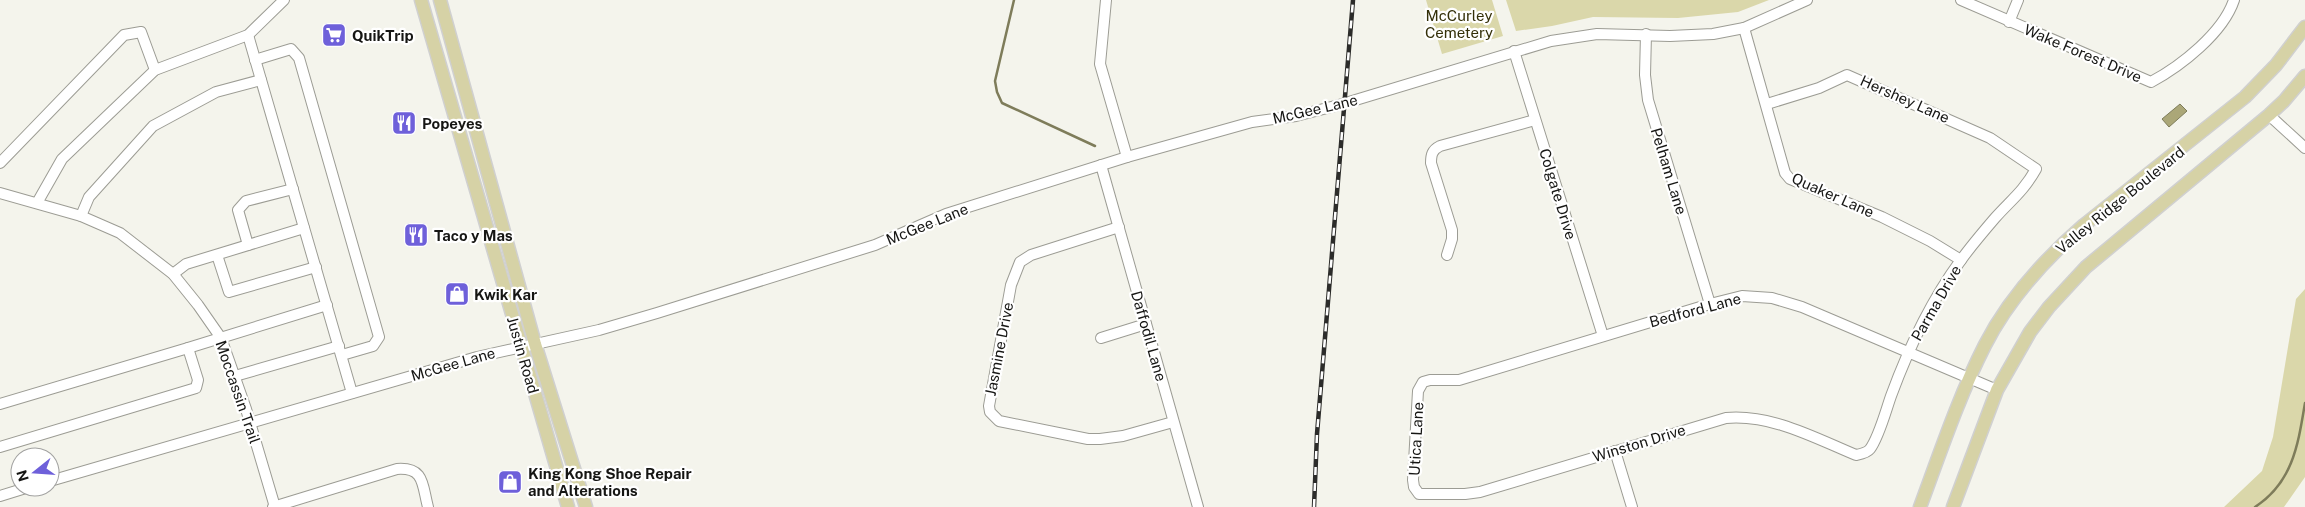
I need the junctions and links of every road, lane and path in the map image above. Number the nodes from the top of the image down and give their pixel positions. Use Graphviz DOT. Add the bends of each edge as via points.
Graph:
graph roads {
  1 [pos="284,0"];
  2 [pos="421,0"];
  3 [pos="440,0"];
  4 [pos="1106,0"];
  5 [pos="1807,0"];
  6 [pos="1961,0"];
  7 [pos="2018,0"];
  8 [pos="2234,0"];
  9 [pos="2009,22"];
  10 [pos="2305,27"];
  11 [pos="1744,28"];
  12 [pos="1646,34"];
  13 [pos="248,35"];
  14 [pos="1514,51"];
  15 [pos="255,60"];
  16 [pos="156,70"];
  17 [pos="2305,76"];
  18 [pos="261,80"];
  19 [pos="1767,104"];
  20 [pos="2269,115"];
  21 [pos="1535,120"];
  22 [pos="2305,148"];
  23 [pos="1127,158"];
  24 [pos="0,163"];
  25 [pos="1101,165"];
  26 [pos="2036,169"];
  27 [pos="293,189"];
  28 [pos="0,193"];
  29 [pos="37,203"];
  30 [pos="81,216"];
  31 [pos="1118,227"];
  32 [pos="304,228"];
  33 [pos="248,245"];
  34 [pos="217,255"];
  35 [pos="1447,255"];
  36 [pos="1961,260"];
  37 [pos="316,266"];
  38 [pos="173,274"];
  39 [pos="1710,304"];
  40 [pos="327,305"];
  41 [pos="1146,324"];
  42 [pos="1603,336"];
  43 [pos="221,338"];
  44 [pos="1101,338"];
  45 [pos="535,344"];
  46 [pos="520,347"];
  47 [pos="188,348"];
  48 [pos="340,351"];
  49 [pos="1908,352"];
  50 [pos="235,376"];
  51 [pos="1971,379"];
  52 [pos="1997,390"];
  53 [pos="1418,391"];
  54 [pos="352,393"];
  55 [pos="0,404"];
  56 [pos="249,422"];
  57 [pos="1173,422"];
  58 [pos="0,447"];
  59 [pos="1615,451"];
  60 [pos="1863,453"];
  61 [pos="60,478"];
  62 [pos="1414,487"];
  63 [pos="274,507"];
  64 [pos="428,507"];
  65 [pos="568,507"];
  66 [pos="586,507"];
  67 [pos="1198,507"];
  68 [pos="1632,507"];
  69 [pos="1920,507"];
  70 [pos="1953,507"];
  1 -- 13 [label="street"];
  2 -- 46 [label="main road, Justin Road"];
  3 -- 45 [label="main road, Justin Road"];
  4 -- 23 [label="street" via="1100,64"];
  5 -- 11 [label="street, McGee Lane"];
  6 -- 9 [label="street, Wake Forest Drive"];
  7 -- 9 [label="street"];
  8 -- 9 [label="street, Wake Forest Drive" via="2221,25 2206,41 2151,82"];
  10 -- 51 [label="main road, Valley Ridge Boulevard" via="2276,65 2245,97 2060,246 2006,311 1986,344"];
  11 -- 12 [label="street, McGee Lane" via="1697,35"];
  11 -- 19 [label="street, Quaker Lane"];
  12 -- 14 [label="street, McGee Lane" via="1575,36"];
  12 -- 39 [label="street, Pelham Lane" via="1648,100"];
  13 -- 15 [label="street"];
  13 -- 16 [label="street"];
  14 -- 21 [label="street, Colgate Drive"];
  14 -- 23 [label="street, McGee Lane" via="1339,105 1296,116 1252,122"];
  15 -- 18 [label="street"];
  15 -- 48 [label="street" via="291,48 299,58 379,337 373,346"];
  16 -- 24 [label="street" via="141,32 124,35"];
  16 -- 29 [label="street" via="62,159"];
  17 -- 20 [label="main road, Valley Ridge Boulevard"];
  18 -- 27 [label="street"];
  18 -- 30 [label="street" via="216,92 153,126 89,196"];
  19 -- 26 [label="street, Hershey Lane" via="1819,88 1847,75 1990,138"];
  19 -- 36 [label="street, Quaker Lane" via="1785,173 1790,179 1882,216"];
  20 -- 22 [label="street"];
  20 -- 52 [label="main road, Valley Ridge Boulevard" via="2070,282 2030,332"];
  21 -- 35 [label="street" via="1440,146 1433,151 1432,163 1452,230"];
  21 -- 42 [label="street, Colgate Drive"];
  23 -- 25 [label="street, McGee Lane"];
  25 -- 31 [label="street, Daffodil Lane"];
  25 -- 45 [label="street, McGee Lane" via="946,214 848,254 629,321"];
  26 -- 36 [label="street, Parma Drive" via="2025,188"];
  27 -- 32 [label="street"];
  27 -- 33 [label="street" via="246,201 238,210"];
  28 -- 29 [label="street, Moccassin Trail"];
  29 -- 30 [label="street, Moccassin Trail"];
  30 -- 38 [label="street, Moccassin Trail" via="120,233"];
  31 -- 41 [label="street, Daffodil Lane"];
  31 -- 57 [label="street, Jasmine Drive" via="1031,254 1020,262 1011,285 988,406 999,421 1088,439 1123,436"];
  32 -- 33 [label="street"];
  32 -- 37 [label="street"];
  33 -- 34 [label="street"];
  34 -- 37 [label="street" via="229,292"];
  34 -- 38 [label="street" via="186,264"];
  36 -- 49 [label="street, Parma Drive" via="1930,307"];
  37 -- 40 [label="street"];
  38 -- 43 [label="street, Moccassin Trail"];
  39 -- 42 [label="street, Bedford Lane"];
  39 -- 49 [label="street, Bedford Lane" via="1742,296 1772,298 1802,307"];
  40 -- 43 [label="street"];
  40 -- 48 [label="street"];
  41 -- 44 [label="street"];
  41 -- 57 [label="street, Daffodil Lane"];
  42 -- 53 [label="street, Bedford Lane" via="1459,380 1423,382"];
  43 -- 47 [label="street"];
  43 -- 50 [label="street, Moccassin Trail"];
  45 -- 46 [label="street, McGee Lane"];
  45 -- 66 [label="main road, Justin Road"];
  46 -- 54 [label="street, McGee Lane"];
  46 -- 65 [label="main road, Justin Road"];
  47 -- 55 [label="street"];
  47 -- 58 [label="street" via="198,380 196,388"];
  48 -- 50 [label="street"];
  48 -- 54 [label="street"];
  49 -- 51 [label="street, Bedford Lane"];
  49 -- 60 [label="street, Parma Drive" via="1874,441"];
  50 -- 56 [label="street, Moccassin Trail"];
  51 -- 52 [label="street, Bedford Lane"];
  51 -- 69 [label="main road, Valley Ridge Boulevard"];
  52 -- 70 [label="main road, Valley Ridge Boulevard"];
  53 -- 62 [label="street, Utica Lane"];
  54 -- 56 [label="street, McGee Lane"];
  56 -- 61 [label="street, McGee Lane"];
  56 -- 63 [label="street, Moccassin Trail"];
  57 -- 67 [label="street, Daffodil Lane"];
  59 -- 60 [label="street, Winston Drive" via="1706,422 1734,417 1776,423 1856,455"];
  59 -- 62 [label="street, Winston Drive" via="1480,492 1420,494"];
  59 -- 68 [label="street"];
  63 -- 64 [label="street" via="397,469 413,470 421,481"];
}
